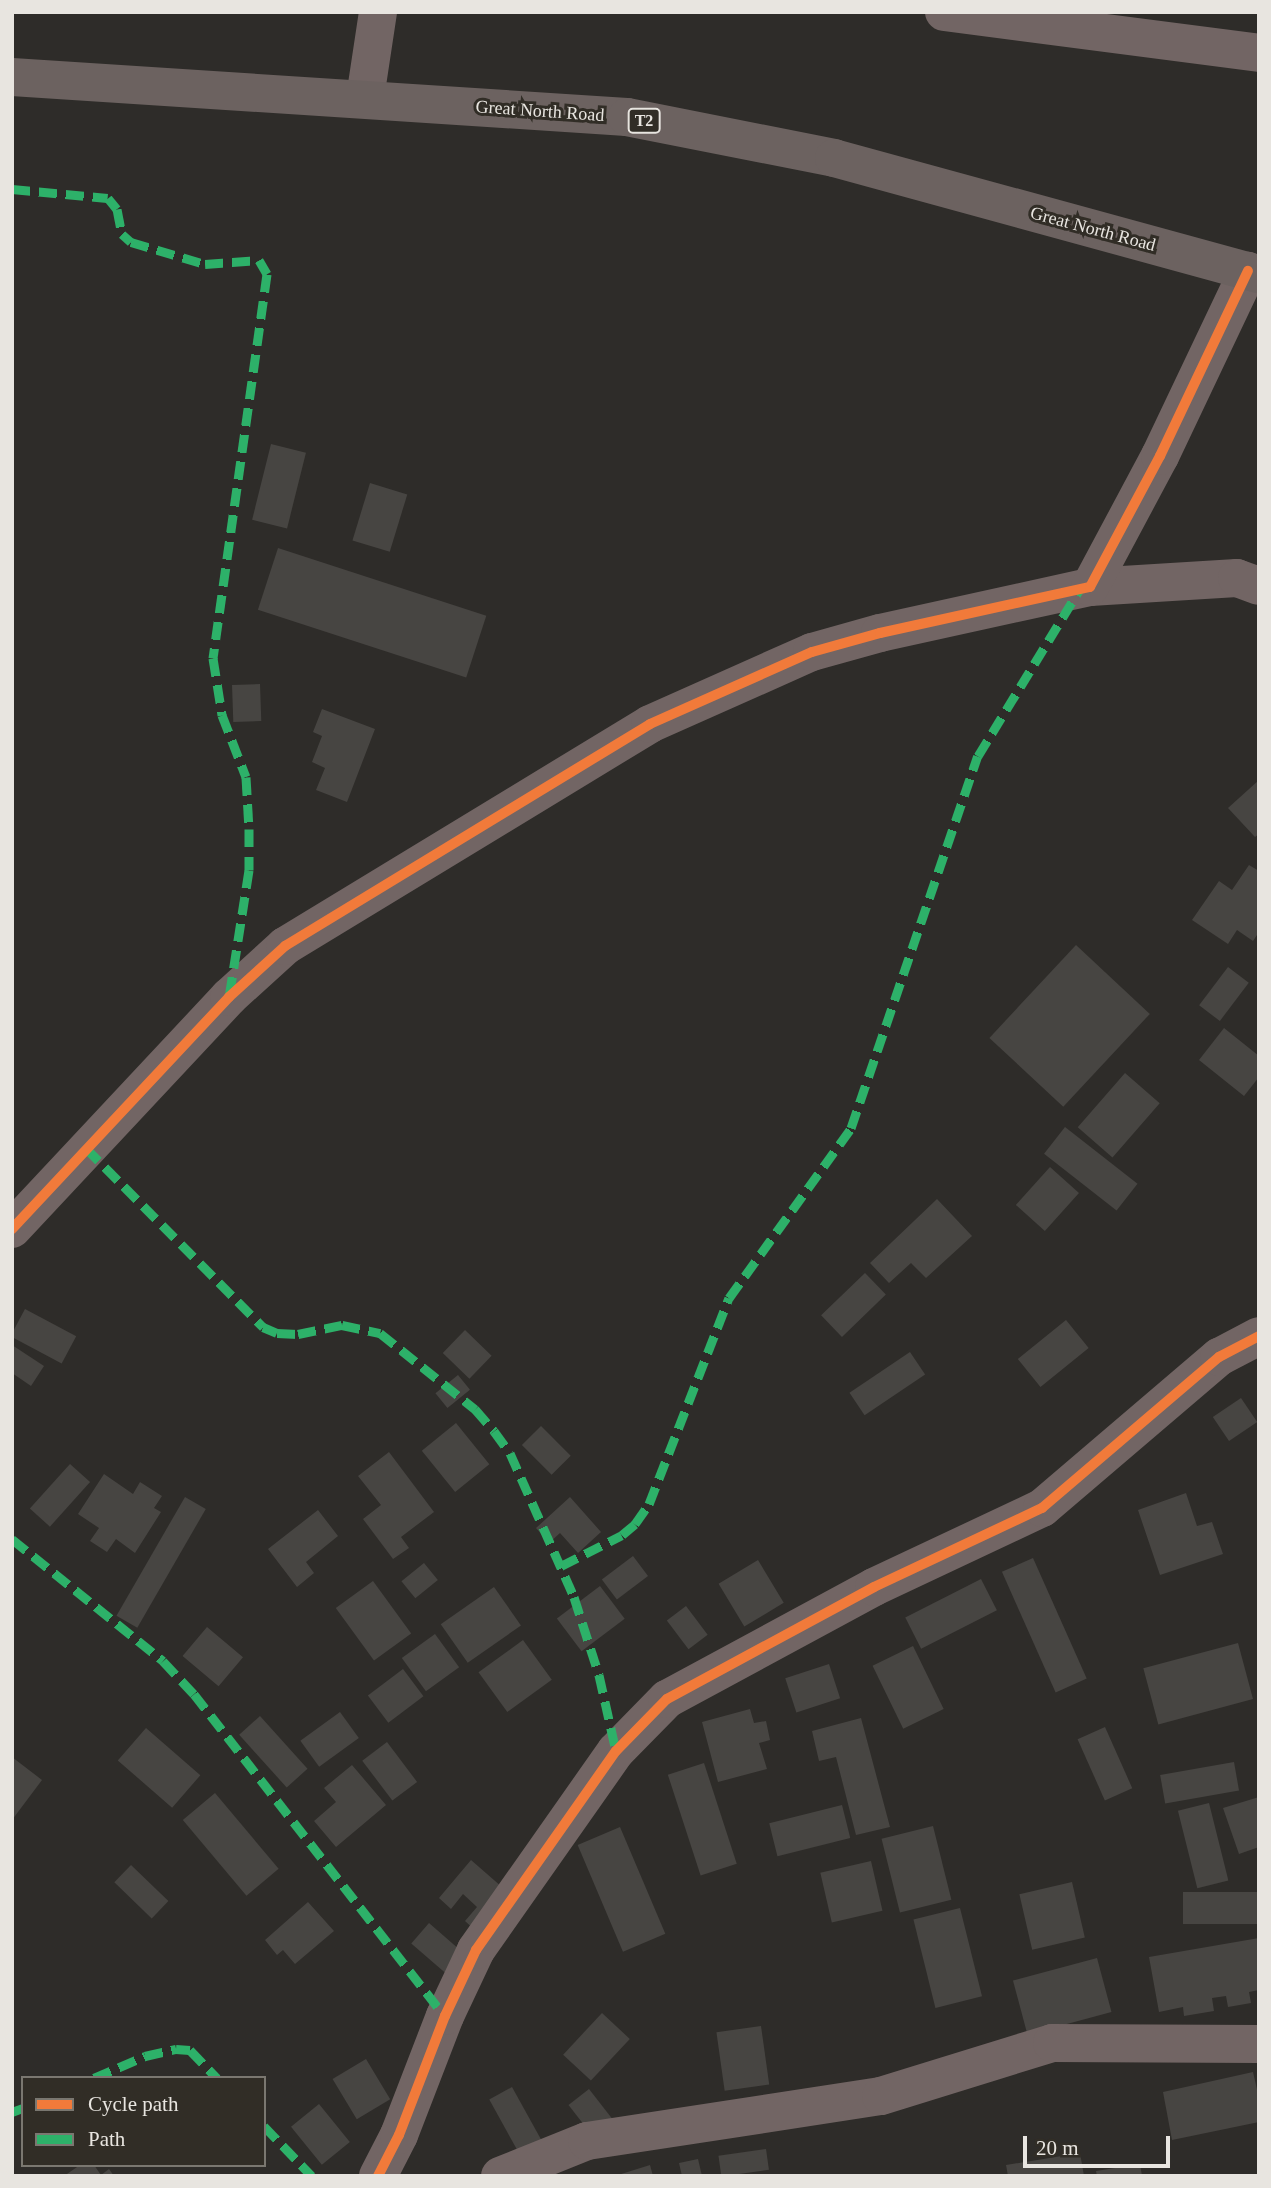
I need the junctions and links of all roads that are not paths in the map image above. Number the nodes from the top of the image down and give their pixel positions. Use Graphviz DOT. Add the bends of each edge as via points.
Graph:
graph roads {
  1 [pos="378,12"];
  2 [pos="944,12"];
  3 [pos="1259,53"];
  4 [pos="12,77"];
  5 [pos="365,98"];
  6 [pos="1253,272"];
  7 [pos="1090,586"];
  8 [pos="1259,586"];
  9 [pos="12,1229"];
  10 [pos="1259,1336"];
  11 [pos="1259,2044"];
  12 [pos="378,2176"];
  13 [pos="500,2176"];
  1 -- 5 [label="street"];
  2 -- 3 [label="street"];
  4 -- 5 [label="highway, Great North Road / T2"];
  5 -- 6 [label="highway, Great North Road / T2" via="640,120 834,158"];
  6 -- 7 [label="street"];
  7 -- 8 [label="street" via="1237,578"];
  7 -- 9 [label="street" via="822,649 650,724 285,946 229,998"];
  10 -- 12 [label="street" via="1219,1357 1041,1508 874,1587 667,1699 616,1751 476,1950"];
  11 -- 13 [label="street" via="1052,2043 880,2096 587,2141"];
}
